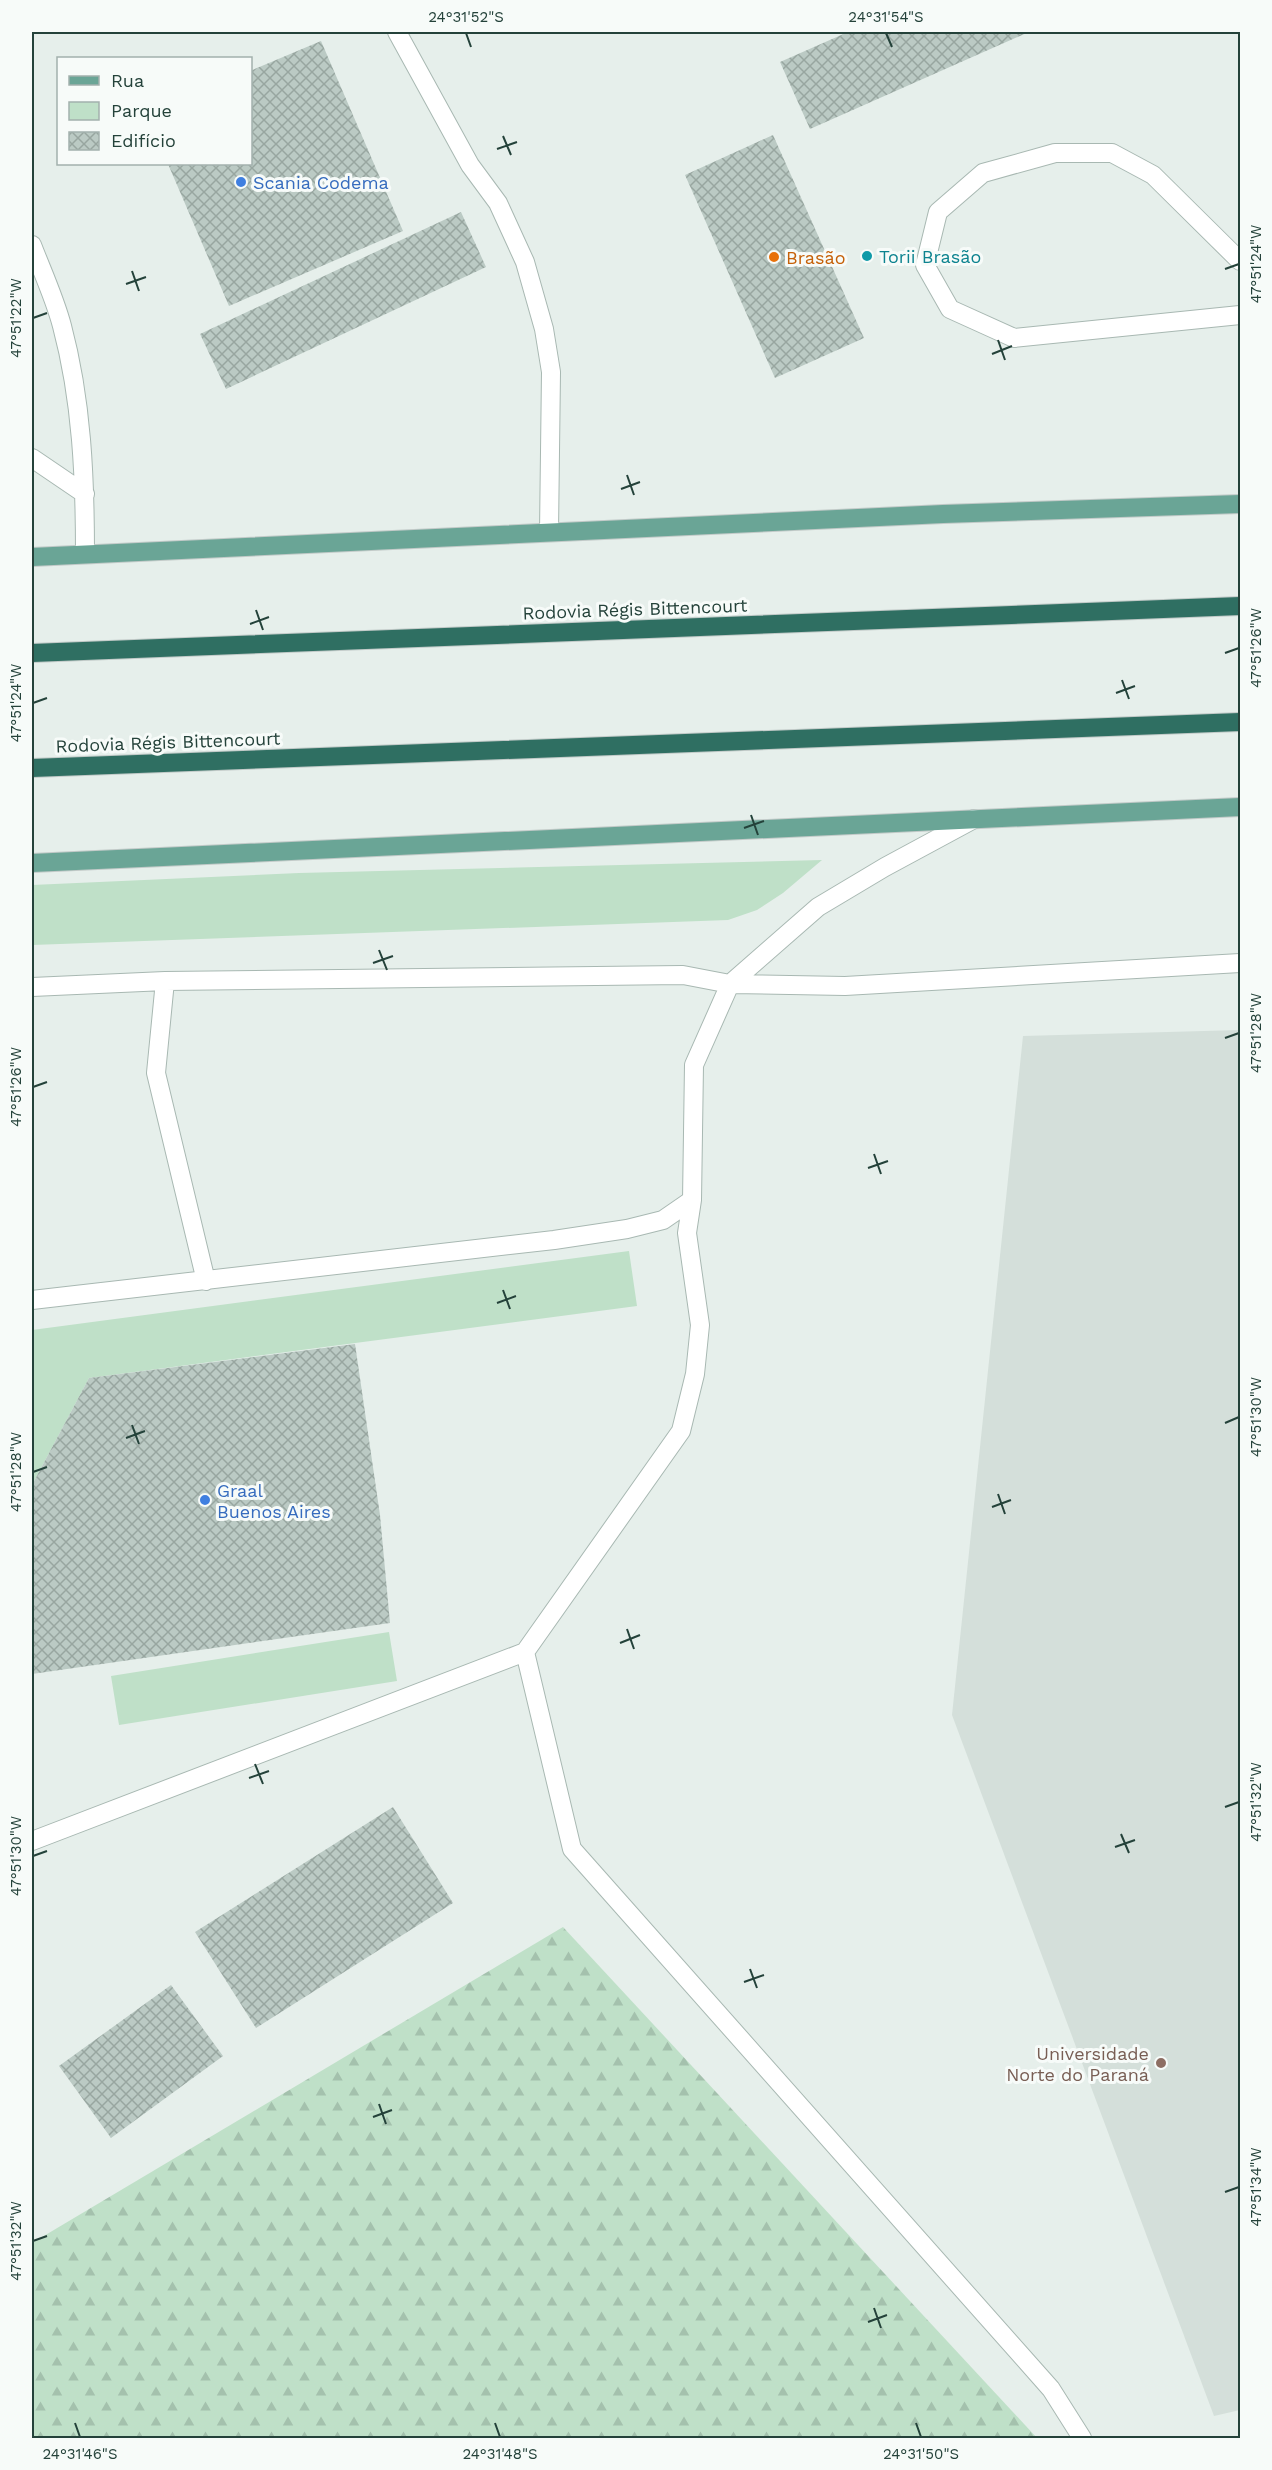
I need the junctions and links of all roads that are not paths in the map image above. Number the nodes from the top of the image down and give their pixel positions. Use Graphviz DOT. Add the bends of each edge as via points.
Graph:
graph roads {
  1 [pos="397,32"];
  2 [pos="32,245"];
  3 [pos="1240,261"];
  4 [pos="1240,315"];
  5 [pos="32,458"];
  6 [pos="85,494"];
  7 [pos="1240,504"];
  8 [pos="549,532"];
  9 [pos="85,554"];
  10 [pos="32,557"];
  11 [pos="1240,606"];
  12 [pos="32,653"];
  13 [pos="1240,722"];
  14 [pos="32,768"];
  15 [pos="1240,807"];
  16 [pos="974,819"];
  17 [pos="32,862"];
  18 [pos="1240,963"];
  19 [pos="165,981"];
  20 [pos="730,984"];
  21 [pos="32,987"];
  22 [pos="693,1200"];
  23 [pos="206,1281"];
  24 [pos="32,1300"];
  25 [pos="525,1652"];
  26 [pos="32,1841"];
  27 [pos="1082,2439"];
  1 -- 8 [label="street" via="470,165 498,203 525,262 544,329 551,372"];
  2 -- 6 [label="street" via="62,324 75,382"];
  3 -- 4 [label="street" via="1153,175 1112,153 1055,153 983,173 938,212 925,265 950,309 1014,338"];
  5 -- 6 [label="street"];
  6 -- 9 [label="street"];
  7 -- 8 [label="main road"];
  8 -- 9 [label="main road"];
  9 -- 10 [label="main road"];
  11 -- 12 [label="highway, Rodovia Régis Bittencourt"];
  13 -- 14 [label="highway, Rodovia Régis Bittencourt"];
  15 -- 16 [label="main road"];
  16 -- 17 [label="main road"];
  16 -- 20 [label="street" via="818,907"];
  18 -- 20 [label="street" via="845,986"];
  19 -- 20 [label="street" via="682,975"];
  19 -- 21 [label="street"];
  19 -- 23 [label="street" via="156,1073"];
  20 -- 22 [label="street" via="694,1065"];
  22 -- 23 [label="street" via="663,1220 627,1229"];
  22 -- 25 [label="street" via="687,1233 700,1325 695,1374 681,1431"];
  23 -- 24 [label="street"];
  25 -- 26 [label="street"];
  25 -- 27 [label="street" via="572,1849 1051,2389"];
}
